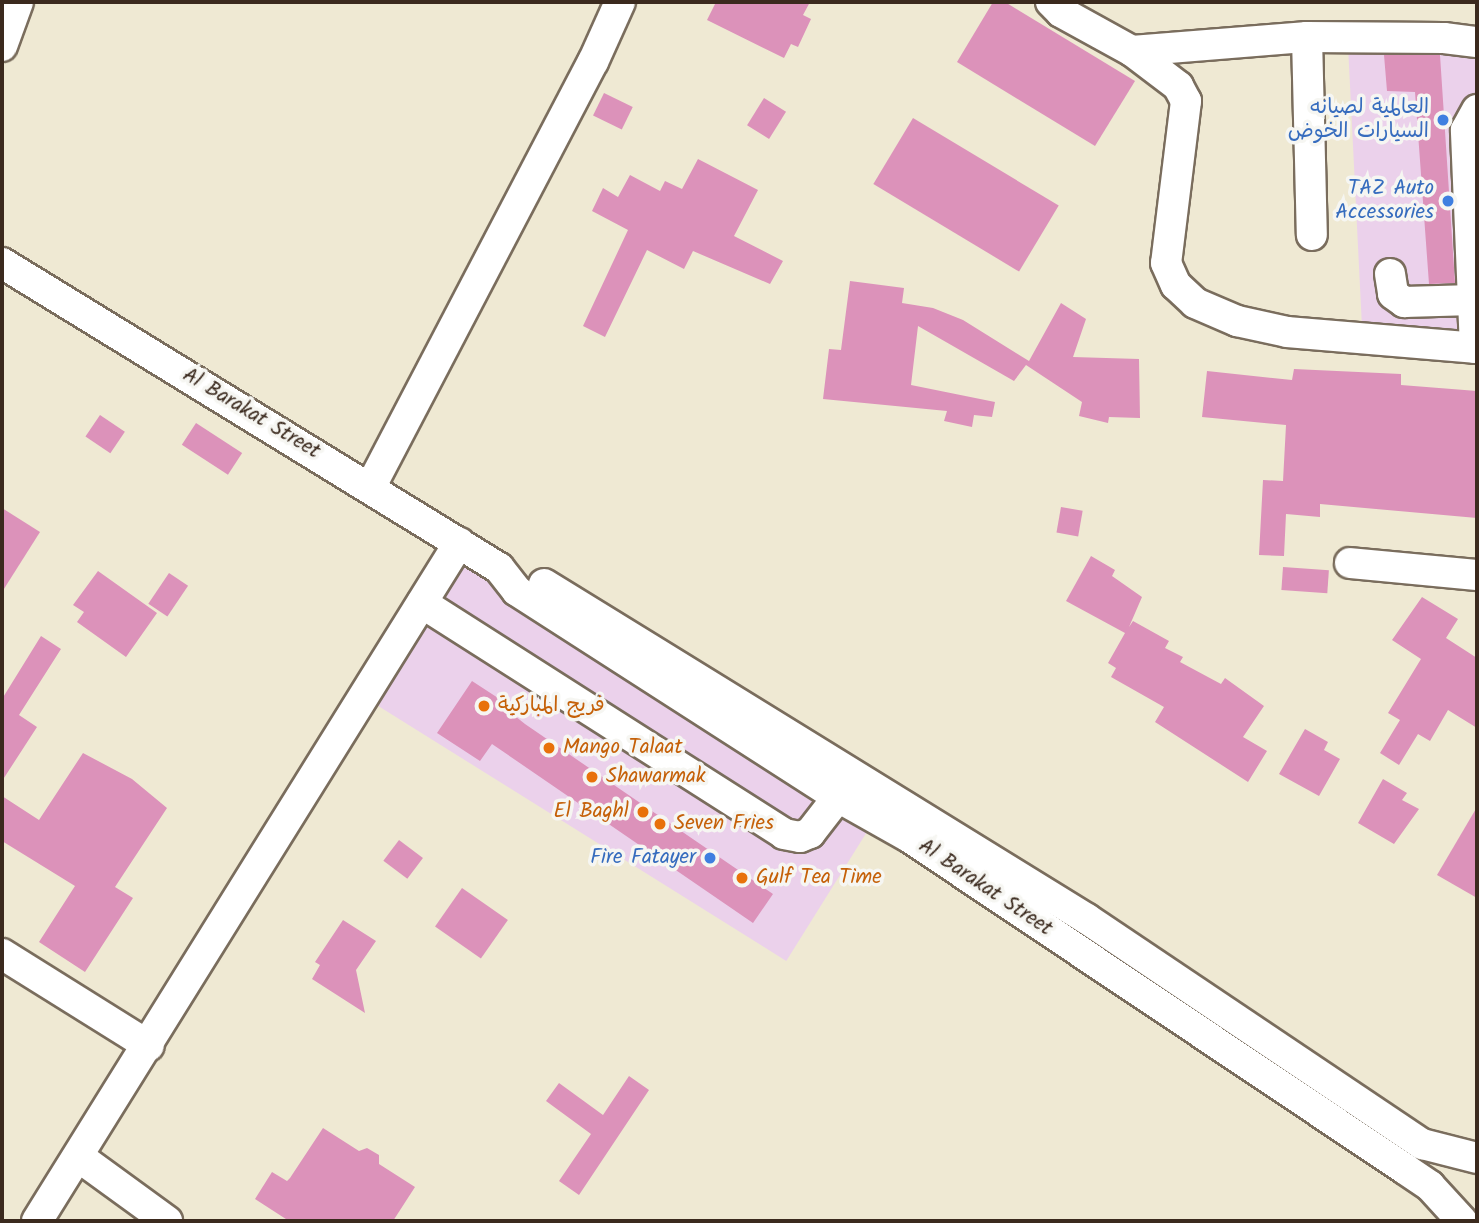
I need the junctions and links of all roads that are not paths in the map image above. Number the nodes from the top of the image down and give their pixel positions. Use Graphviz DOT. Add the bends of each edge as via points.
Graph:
graph roads {
  1 [pos="18,2"];
  2 [pos="620,2"];
  3 [pos="1051,2"];
  4 [pos="1307,37"];
  5 [pos="1477,42"];
  6 [pos="2,46"];
  7 [pos="1132,51"];
  8 [pos="1477,110"];
  9 [pos="1474,235"];
  10 [pos="1312,236"];
  11 [pos="2,263"];
  12 [pos="1390,274"];
  13 [pos="1473,300"];
  14 [pos="1476,348"];
  15 [pos="371,486"];
  16 [pos="459,543"];
  17 [pos="1350,563"];
  18 [pos="499,568"];
  19 [pos="1477,575"];
  20 [pos="422,603"];
  21 [pos="838,797"];
  22 [pos="1087,919"];
  23 [pos="2,954"];
  24 [pos="149,1046"];
  25 [pos="79,1157"];
  26 [pos="1477,1158"];
  27 [pos="37,1221"];
  28 [pos="167,1221"];
  29 [pos="1462,1221"];
  1 -- 6 [label="street"];
  2 -- 15 [label="street"];
  3 -- 7 [label="street"];
  4 -- 5 [label="street"];
  4 -- 7 [label="street"];
  4 -- 10 [label="street"];
  7 -- 14 [label="street" via="1178,86 1186,101 1166,263 1176,285 1195,303 1237,321 1287,332"];
  8 -- 9 [label="street" via="1466,130"];
  9 -- 13 [label="street"];
  11 -- 15 [label="street, Al Barakat Street"];
  12 -- 13 [label="street" via="1393,294 1404,302"];
  13 -- 14 [label="street"];
  15 -- 16 [label="street, Al Barakat Street"];
  16 -- 18 [label="street, Al Barakat Street"];
  16 -- 20 [label="street"];
  17 -- 19 [label="street"];
  18 -- 21 [label="street, Al Barakat Street" via="517,591"];
  18 -- 22 [label="street, Al Barakat Street" via="521,571 686,669"];
  20 -- 21 [label="street" via="784,834 800,837 810,833"];
  20 -- 24 [label="street"];
  21 -- 22 [label="street" via="851,789 1046,906"];
  21 -- 29 [label="street, Al Barakat Street" via="909,837 1405,1168 1430,1186"];
  22 -- 26 [label="street, Al Barakat Street" via="1422,1144"];
  23 -- 24 [label="street"];
  24 -- 25 [label="street"];
  25 -- 27 [label="street"];
  25 -- 28 [label="street"];
}
